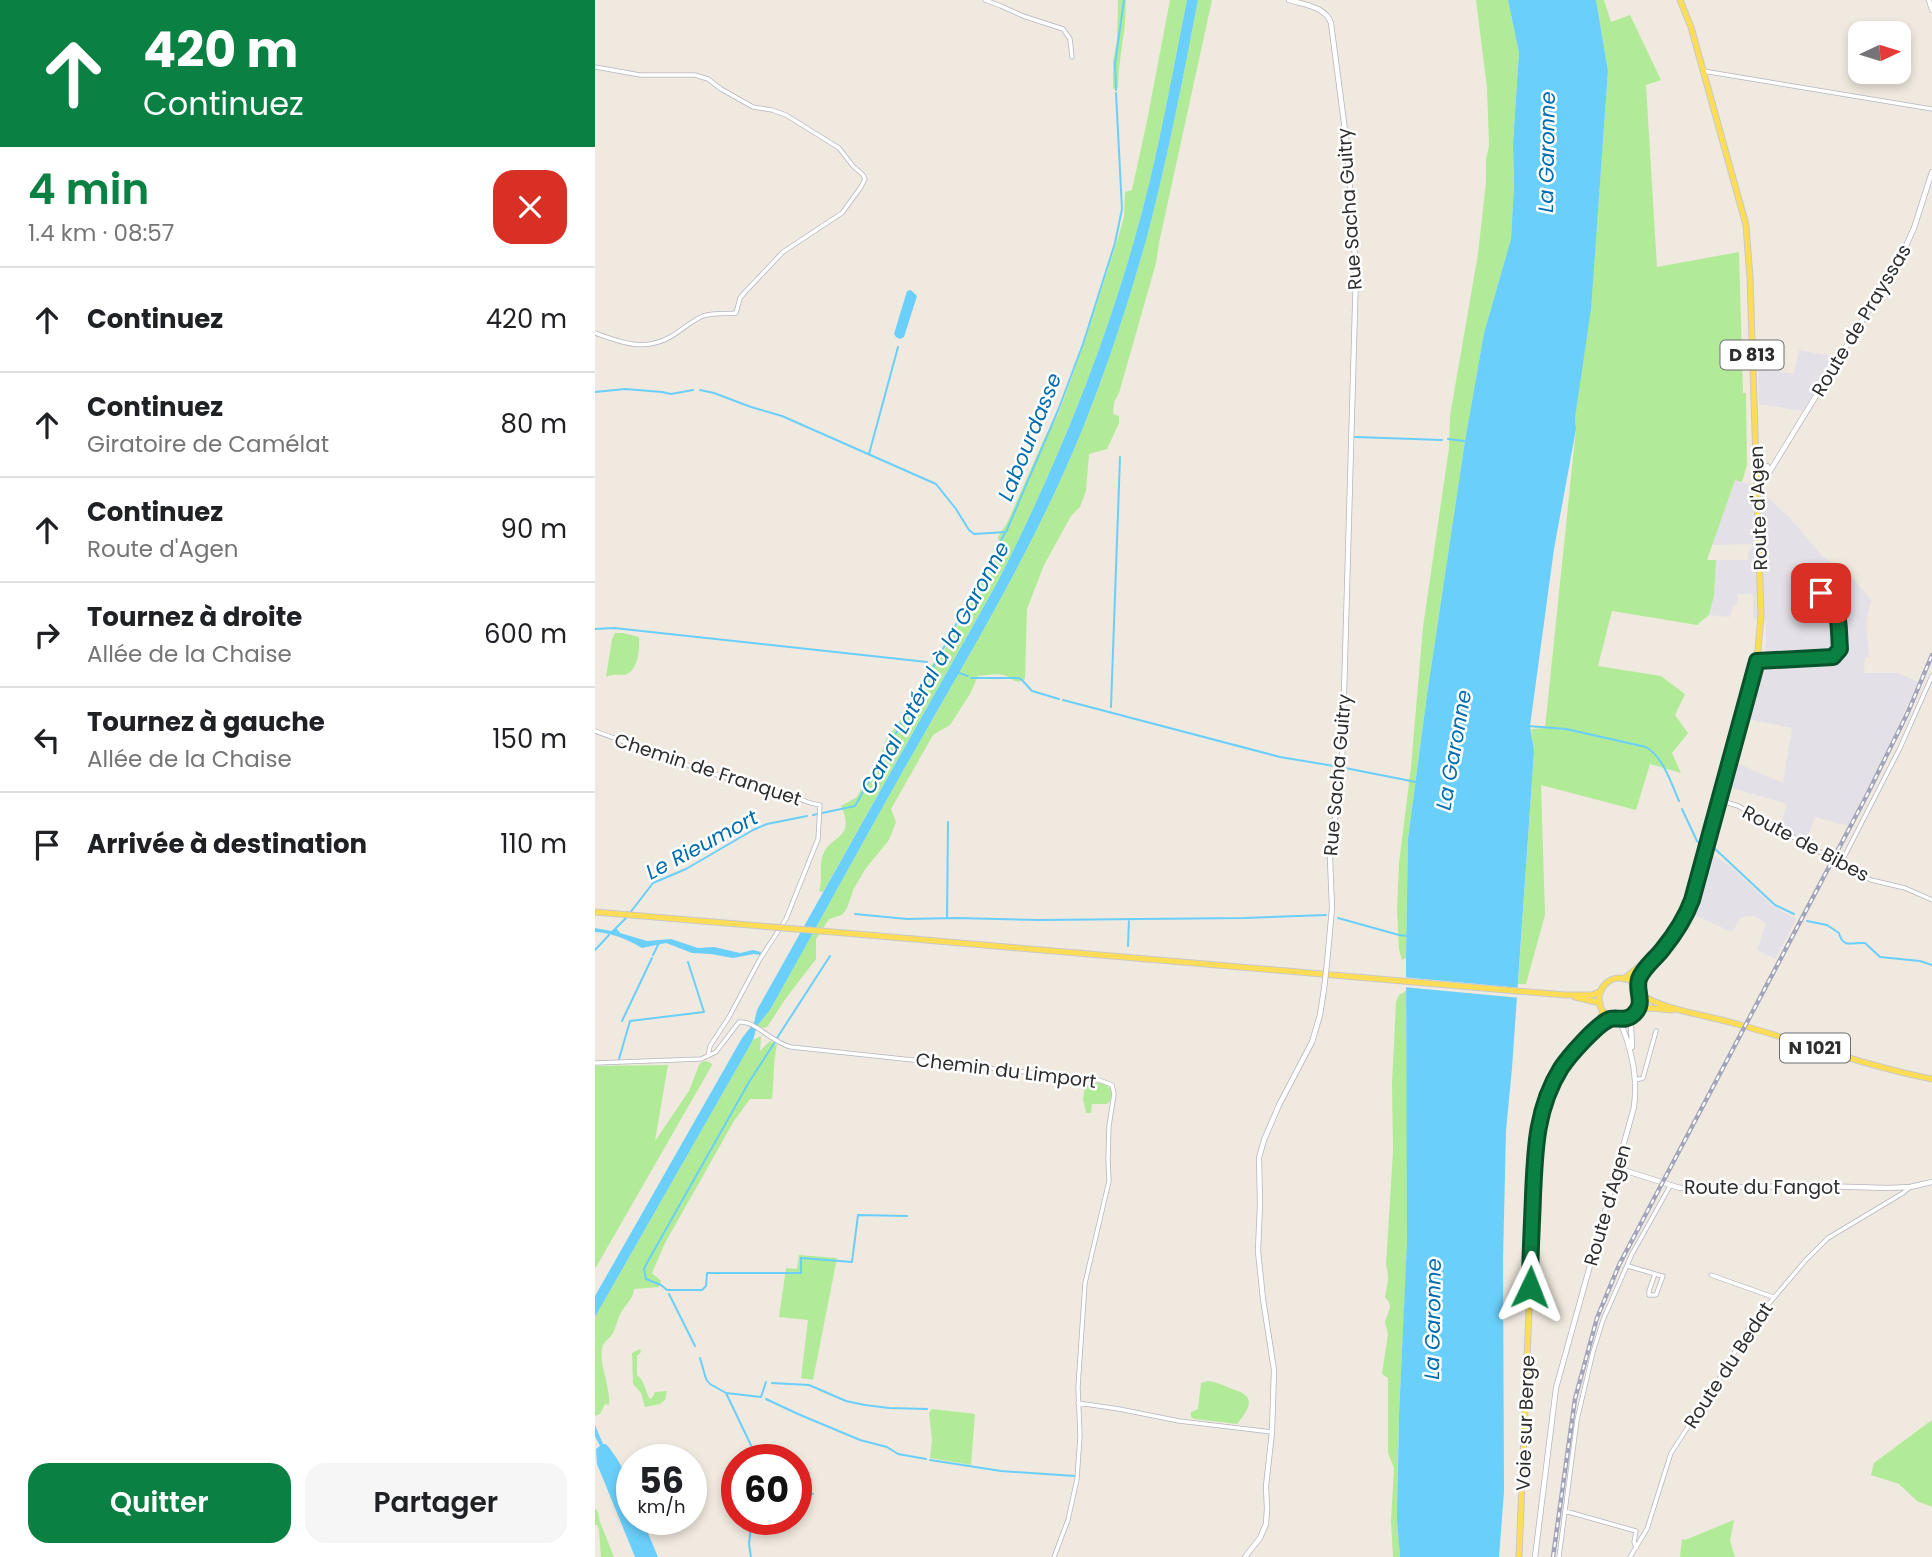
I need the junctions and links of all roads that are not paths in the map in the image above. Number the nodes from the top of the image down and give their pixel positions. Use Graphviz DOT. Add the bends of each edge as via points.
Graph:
graph roads {
  1 [pos="985,0"];
  2 [pos="1289,0"];
  3 [pos="1680,0"];
  4 [pos="1929,0"];
  5 [pos="1932,10"];
  6 [pos="1072,57"];
  7 [pos="595,67"];
  8 [pos="1703,71"];
  9 [pos="1932,109"];
  10 [pos="1932,172"];
  11 [pos="595,333"];
  12 [pos="1757,469"];
  13 [pos="1768,469"];
  14 [pos="1757,483"];
  15 [pos="1808,592"];
  16 [pos="1757,661"];
  17 [pos="1932,676"];
  18 [pos="1926,691"];
  19 [pos="1932,694"];
  20 [pos="595,731"];
  21 [pos="1719,800"];
  22 [pos="1841,863"];
  23 [pos="1932,900"];
  24 [pos="595,912"];
  25 [pos="1672,938"];
  26 [pos="1625,979"];
  27 [pos="1601,991"];
  28 [pos="1639,992"];
  29 [pos="1562,995"];
  30 [pos="1600,1003"];
  31 [pos="1637,1010"];
  32 [pos="1603,1011"];
  33 [pos="1699,1014"];
  34 [pos="1632,1016"];
  35 [pos="1614,1019"];
  36 [pos="1656,1031"];
  37 [pos="1576,1048"];
  38 [pos="708,1056"];
  39 [pos="1633,1059"];
  40 [pos="595,1063"];
  41 [pos="1932,1079"];
  42 [pos="1636,1080"];
  43 [pos="1617,1168"];
  44 [pos="1932,1182"];
  45 [pos="1670,1186"];
  46 [pos="1910,1187"];
  47 [pos="1628,1266"];
  48 [pos="1655,1274"];
  49 [pos="1711,1275"];
  50 [pos="1773,1297"];
  51 [pos="1078,1403"];
  52 [pos="1272,1432"];
  53 [pos="1565,1511"];
  54 [pos="1636,1548"];
  55 [pos="1054,1557"];
  56 [pos="1245,1557"];
  57 [pos="1519,1557"];
  58 [pos="1535,1557"];
  59 [pos="1559,1557"];
  60 [pos="1630,1557"];
  1 -- 6 [label="street" via="1063,29 1070,39"];
  2 -- 52 [label="street, Rue Sacha Guitry, bridge" via="1324,12 1331,23 1347,146 1356,272 1342,764 1331,852 1327,963 1312,1042 1279,1105 1259,1158 1258,1251 1273,1357"];
  3 -- 8 [label="main road, D 813"];
  4 -- 5 [label="street"];
  7 -- 11 [label="street" via="708,79 753,107 786,115 829,141 864,181 842,213 783,252 740,298 736,313 702,316 667,339 642,345"];
  8 -- 9 [label="street"];
  8 -- 12 [label="main road, Route d'Agen / D 813" via="1746,225"];
  10 -- 13 [label="street, Route de Prayssas" via="1901,257"];
  12 -- 13 [label="street"];
  12 -- 14 [label="main road, Route d'Agen / D 813"];
  13 -- 14 [label="street"];
  14 -- 16 [label="main road, Route d'Agen / D 813" via="1761,615"];
  15 -- 16 [label="street" via="1821,593 1836,607 1840,649 1833,657"];
  16 -- 21 [label="main road, Route d'Agen / D 813"];
  17 -- 18 [label="street"];
  18 -- 19 [label="street"];
  18 -- 22 [label="street"];
  20 -- 38 [label="street, Chemin de Franquet" via="820,808 815,849 786,919"];
  21 -- 22 [label="street, Route de Bibes"];
  21 -- 25 [label="main road, Route d'Agen / D 813" via="1688,909"];
  22 -- 23 [label="street, Route de Bibes" via="1871,880"];
  24 -- 29 [label="main road, bridge"];
  25 -- 26 [label="main road, Route d'Agen / D 813"];
  25 -- 28 [label="main road, Route d'Agen / D 813" via="1643,972"];
  26 -- 27 [label="main road" via="1609,981"];
  26 -- 28 [label="main road"];
  27 -- 29 [label="main road"];
  27 -- 30 [label="main road"];
  28 -- 31 [label="main road"];
  28 -- 33 [label="main road, N 1021" via="1655,1002"];
  29 -- 30 [label="main road"];
  30 -- 32 [label="main road"];
  31 -- 33 [label="main road, N 1021"];
  31 -- 34 [label="main road"];
  32 -- 35 [label="main road"];
  32 -- 37 [label="main road"];
  33 -- 41 [label="main road, N 1021"];
  34 -- 35 [label="main road"];
  34 -- 39 [label="street, Route d'Agen"];
  35 -- 37 [label="main road"];
  35 -- 39 [label="street, Route d'Agen" via="1623,1027"];
  36 -- 42 [label="street" via="1643,1079"];
  37 -- 57 [label="main road, Voie sur Berge" via="1549,1092 1536,1138"];
  38 -- 40 [label="street"];
  38 -- 51 [label="street, Chemin du Limport" via="742,1021 791,1046 1112,1085 1109,1181 1085,1283"];
  39 -- 42 [label="street, Route d'Agen"];
  42 -- 43 [label="street, Route d'Agen" via="1634,1107"];
  43 -- 45 [label="street, Route du Fangot"];
  43 -- 58 [label="street, Route d'Agen" via="1556,1388"];
  44 -- 46 [label="street, Route du Fangot"];
  45 -- 46 [label="street, Route du Fangot"];
  45 -- 47 [label="street"];
  46 -- 50 [label="street, Route du Bedat" via="1834,1234"];
  47 -- 48 [label="street"];
  47 -- 53 [label="street" via="1593,1352 1577,1420"];
  48 -- 48 [label="street" via="1663,1278 1653,1296 1649,1291"];
  49 -- 50 [label="street"];
  50 -- 54 [label="street, Route du Bedat" via="1742,1337 1671,1453 1653,1514"];
  51 -- 52 [label="street"];
  51 -- 55 [label="street, Chemin du Limport" via="1077,1479"];
  52 -- 56 [label="street, Rue Sacha Guitry" via="1266,1524"];
  53 -- 54 [label="street" via="1636,1531"];
  53 -- 59 [label="street"];
  54 -- 60 [label="street, Route du Bedat"];
}
